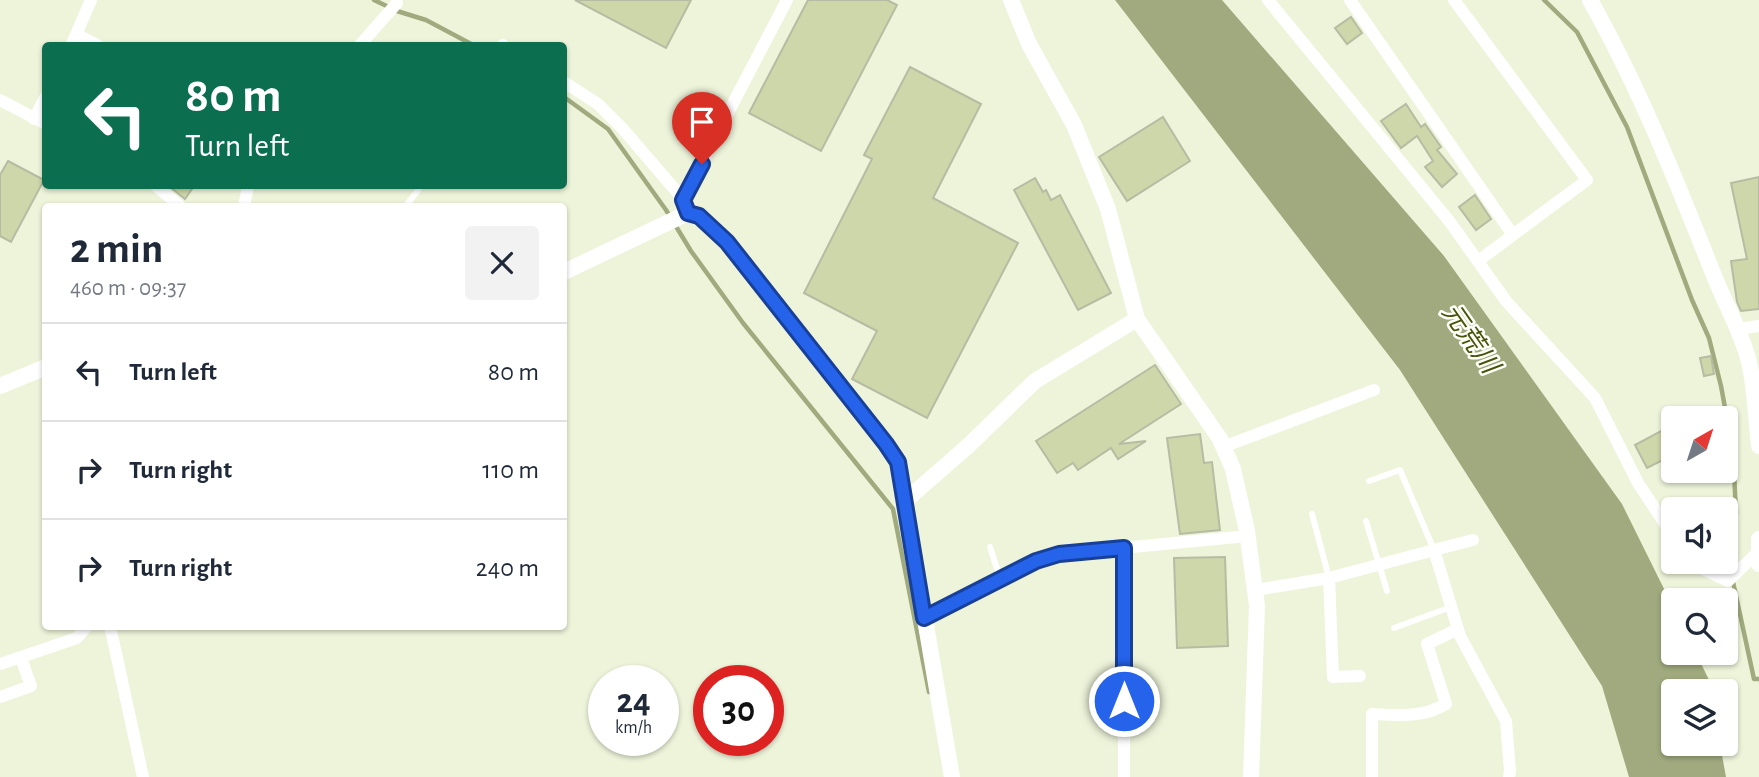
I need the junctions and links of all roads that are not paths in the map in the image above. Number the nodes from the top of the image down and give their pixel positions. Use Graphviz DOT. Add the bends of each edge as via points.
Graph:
graph roads {
  1 [pos="91,0"];
  2 [pos="787,0"];
  3 [pos="1011,0"];
  4 [pos="1268,0"];
  5 [pos="1350,0"];
  6 [pos="1454,0"];
  7 [pos="1591,0"];
  8 [pos="397,3"];
  9 [pos="73,40"];
  10 [pos="363,42"];
  11 [pos="567,84"];
  12 [pos="0,100"];
  13 [pos="40,122"];
  14 [pos="160,189"];
  15 [pos="176,203"];
  16 [pos="686,206"];
  17 [pos="1513,235"];
  18 [pos="1478,261"];
  19 [pos="567,270"];
  20 [pos="1137,319"];
  21 [pos="1759,326"];
  22 [pos="1738,329"];
  23 [pos="42,370"];
  24 [pos="0,386"];
  25 [pos="1374,390"];
  26 [pos="1759,446"];
  27 [pos="1223,447"];
  28 [pos="1369,481"];
  29 [pos="905,501"];
  30 [pos="1311,513"];
  31 [pos="1661,518"];
  32 [pos="1366,522"];
  33 [pos="1248,536"];
  34 [pos="1759,539"];
  35 [pos="1474,540"];
  36 [pos="990,547"];
  37 [pos="1124,548"];
  38 [pos="1434,550"];
  39 [pos="1759,551"];
  40 [pos="1759,564"];
  41 [pos="1379,565"];
  42 [pos="1738,571"];
  43 [pos="1714,574"];
  44 [pos="1735,574"];
  45 [pos="1329,578"];
  46 [pos="1000,580"];
  47 [pos="1255,590"];
  48 [pos="1387,591"];
  49 [pos="1451,607"];
  50 [pos="924,618"];
  51 [pos="1394,628"];
  52 [pos="1458,629"];
  53 [pos="84,630"];
  54 [pos="111,630"];
  55 [pos="21,658"];
  56 [pos="0,664"];
  57 [pos="1360,676"];
  58 [pos="0,696"];
  59 [pos="144,777"];
  60 [pos="952,777"];
  61 [pos="1124,777"];
  62 [pos="1251,777"];
  63 [pos="1372,777"];
  64 [pos="1509,777"];
  1 -- 9 [label="street"];
  2 -- 16 [label="street"];
  3 -- 20 [label="street" via="1028,44 1074,125 1108,209"];
  4 -- 18 [label="street"];
  5 -- 17 [label="street"];
  6 -- 17 [label="street" via="1587,180"];
  7 -- 22 [label="street" via="1650,119"];
  8 -- 10 [label="street"];
  11 -- 16 [label="street" via="598,104 622,128"];
  12 -- 13 [label="street"];
  14 -- 15 [label="street"];
  16 -- 19 [label="street"];
  16 -- 29 [label="street" via="727,242 886,444 898,462"];
  17 -- 18 [label="street"];
  18 -- 31 [label="street" via="1506,301 1595,398"];
  20 -- 27 [label="street"];
  20 -- 29 [label="street" via="1035,381"];
  21 -- 22 [label="street"];
  22 -- 26 [label="street" via="1749,363"];
  23 -- 24 [label="street"];
  25 -- 27 [label="street"];
  27 -- 33 [label="street" via="1233,469"];
  28 -- 38 [label="lane" via="1400,470"];
  29 -- 50 [label="street"];
  30 -- 45 [label="lane"];
  32 -- 41 [label="lane"];
  33 -- 37 [label="street"];
  33 -- 47 [label="street"];
  34 -- 39 [label="street"];
  35 -- 38 [label="street"];
  36 -- 46 [label="lane"];
  37 -- 46 [label="street" via="1059,554"];
  37 -- 61 [label="street"];
  38 -- 41 [label="street"];
  38 -- 49 [label="street"];
  39 -- 40 [label="street"];
  39 -- 42 [label="street"];
  41 -- 45 [label="street"];
  41 -- 48 [label="lane"];
  43 -- 44 [label="street" via="1728,581"];
  45 -- 47 [label="street"];
  45 -- 57 [label="street" via="1333,677"];
  46 -- 50 [label="street"];
  47 -- 62 [label="street"];
  49 -- 51 [label="lane"];
  49 -- 52 [label="street"];
  50 -- 60 [label="street"];
  52 -- 63 [label="street" via="1427,644 1446,704 1415,715 1372,714"];
  52 -- 64 [label="street" via="1506,721"];
  53 -- 55 [label="street" via="77,638"];
  54 -- 59 [label="street"];
  55 -- 56 [label="street"];
  55 -- 58 [label="street" via="31,686"];
}
